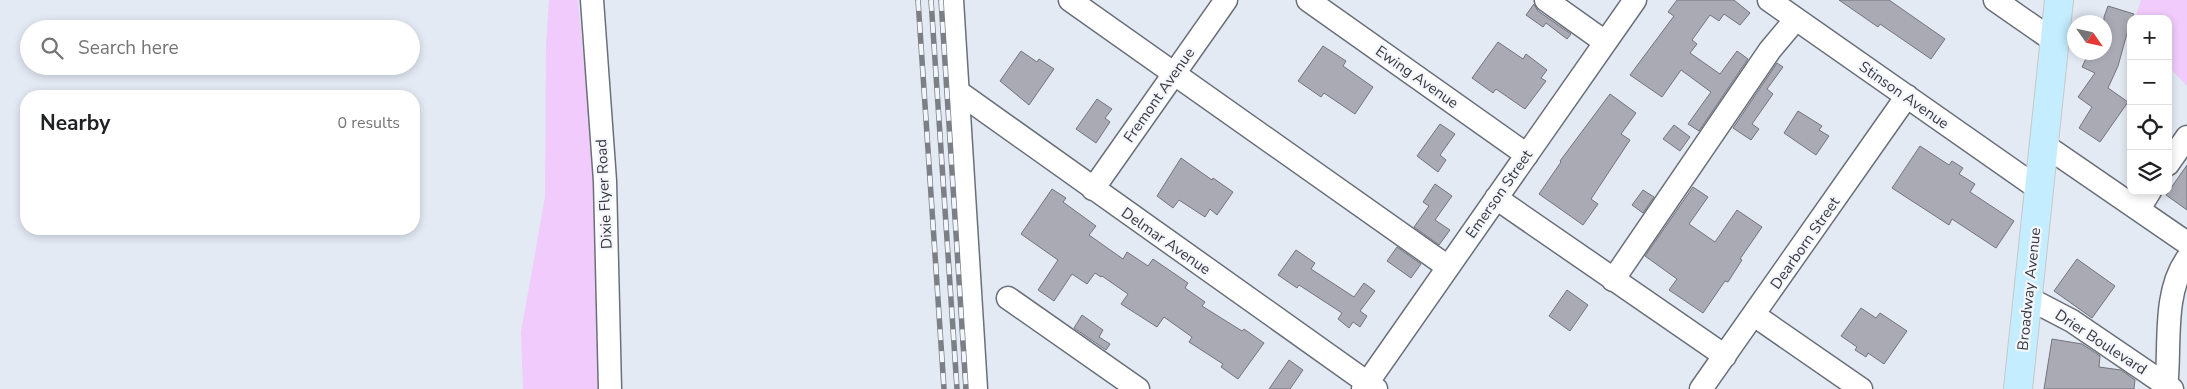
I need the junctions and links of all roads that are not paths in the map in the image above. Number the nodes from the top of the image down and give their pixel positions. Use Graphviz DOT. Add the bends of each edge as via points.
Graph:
graph roads {
  1 [pos="592,0"];
  2 [pos="952,0"];
  3 [pos="1070,0"];
  4 [pos="1226,0"];
  5 [pos="1308,0"];
  6 [pos="1546,0"];
  7 [pos="1635,0"];
  8 [pos="1769,0"];
  9 [pos="1995,0"];
  10 [pos="2059,0"];
  11 [pos="1796,19"];
  12 [pos="2054,41"];
  13 [pos="1606,42"];
  14 [pos="1174,74"];
  15 [pos="957,92"];
  16 [pos="1907,96"];
  17 [pos="2187,137"];
  18 [pos="2043,144"];
  19 [pos="1527,155"];
  20 [pos="2172,158"];
  21 [pos="1093,189"];
  22 [pos="2039,189"];
  23 [pos="1496,198"];
  24 [pos="2145,200"];
  25 [pos="2187,243"];
  26 [pos="2187,259"];
  27 [pos="1448,267"];
  28 [pos="1613,280"];
  29 [pos="1008,298"];
  30 [pos="2028,298"];
  31 [pos="1754,315"];
  32 [pos="1725,356"];
  33 [pos="1369,387"];
  34 [pos="2168,388"];
  35 [pos="610,389"];
  36 [pos="976,389"];
  37 [pos="1138,389"];
  38 [pos="1701,389"];
  39 [pos="1861,389"];
  40 [pos="2018,389"];
  1 -- 35 [label="street, Dixie Flyer Road" via="605,181"];
  2 -- 15 [label="street"];
  3 -- 14 [label="street"];
  4 -- 14 [label="street, Fremont Avenue"];
  5 -- 19 [label="street, Ewing Avenue"];
  6 -- 13 [label="street"];
  7 -- 13 [label="street, Emerson Street"];
  8 -- 11 [label="street, Stinson Avenue"];
  9 -- 12 [label="street"];
  10 -- 12 [label="main road"];
  11 -- 16 [label="street, Stinson Avenue"];
  11 -- 28 [label="street" via="1770,50"];
  12 -- 18 [label="main road"];
  13 -- 19 [label="street, Emerson Street"];
  14 -- 21 [label="street, Fremont Avenue"];
  14 -- 27 [label="street"];
  15 -- 21 [label="street, Delmar Avenue"];
  15 -- 36 [label="street"];
  16 -- 22 [label="street, Stinson Avenue"];
  16 -- 31 [label="street, Dearborn Street"];
  17 -- 20 [label="street"];
  18 -- 22 [label="main road, Broadway Avenue"];
  18 -- 24 [label="street"];
  19 -- 23 [label="street, Emerson Street"];
  21 -- 33 [label="street, Delmar Avenue"];
  22 -- 30 [label="main road, Broadway Avenue"];
  23 -- 27 [label="street, Emerson Street"];
  23 -- 28 [label="street"];
  24 -- 25 [label="street"];
  26 -- 34 [label="street" via="2179,270 2172,304"];
  27 -- 33 [label="street, Emerson Street"];
  28 -- 32 [label="street"];
  29 -- 37 [label="street"];
  30 -- 34 [label="street, Drier Boulevard" via="2072,322"];
  30 -- 40 [label="main road, Broadway Avenue"];
  31 -- 32 [label="street, Dearborn Street"];
  31 -- 39 [label="street"];
  32 -- 38 [label="street, Dearborn Street"];
}
